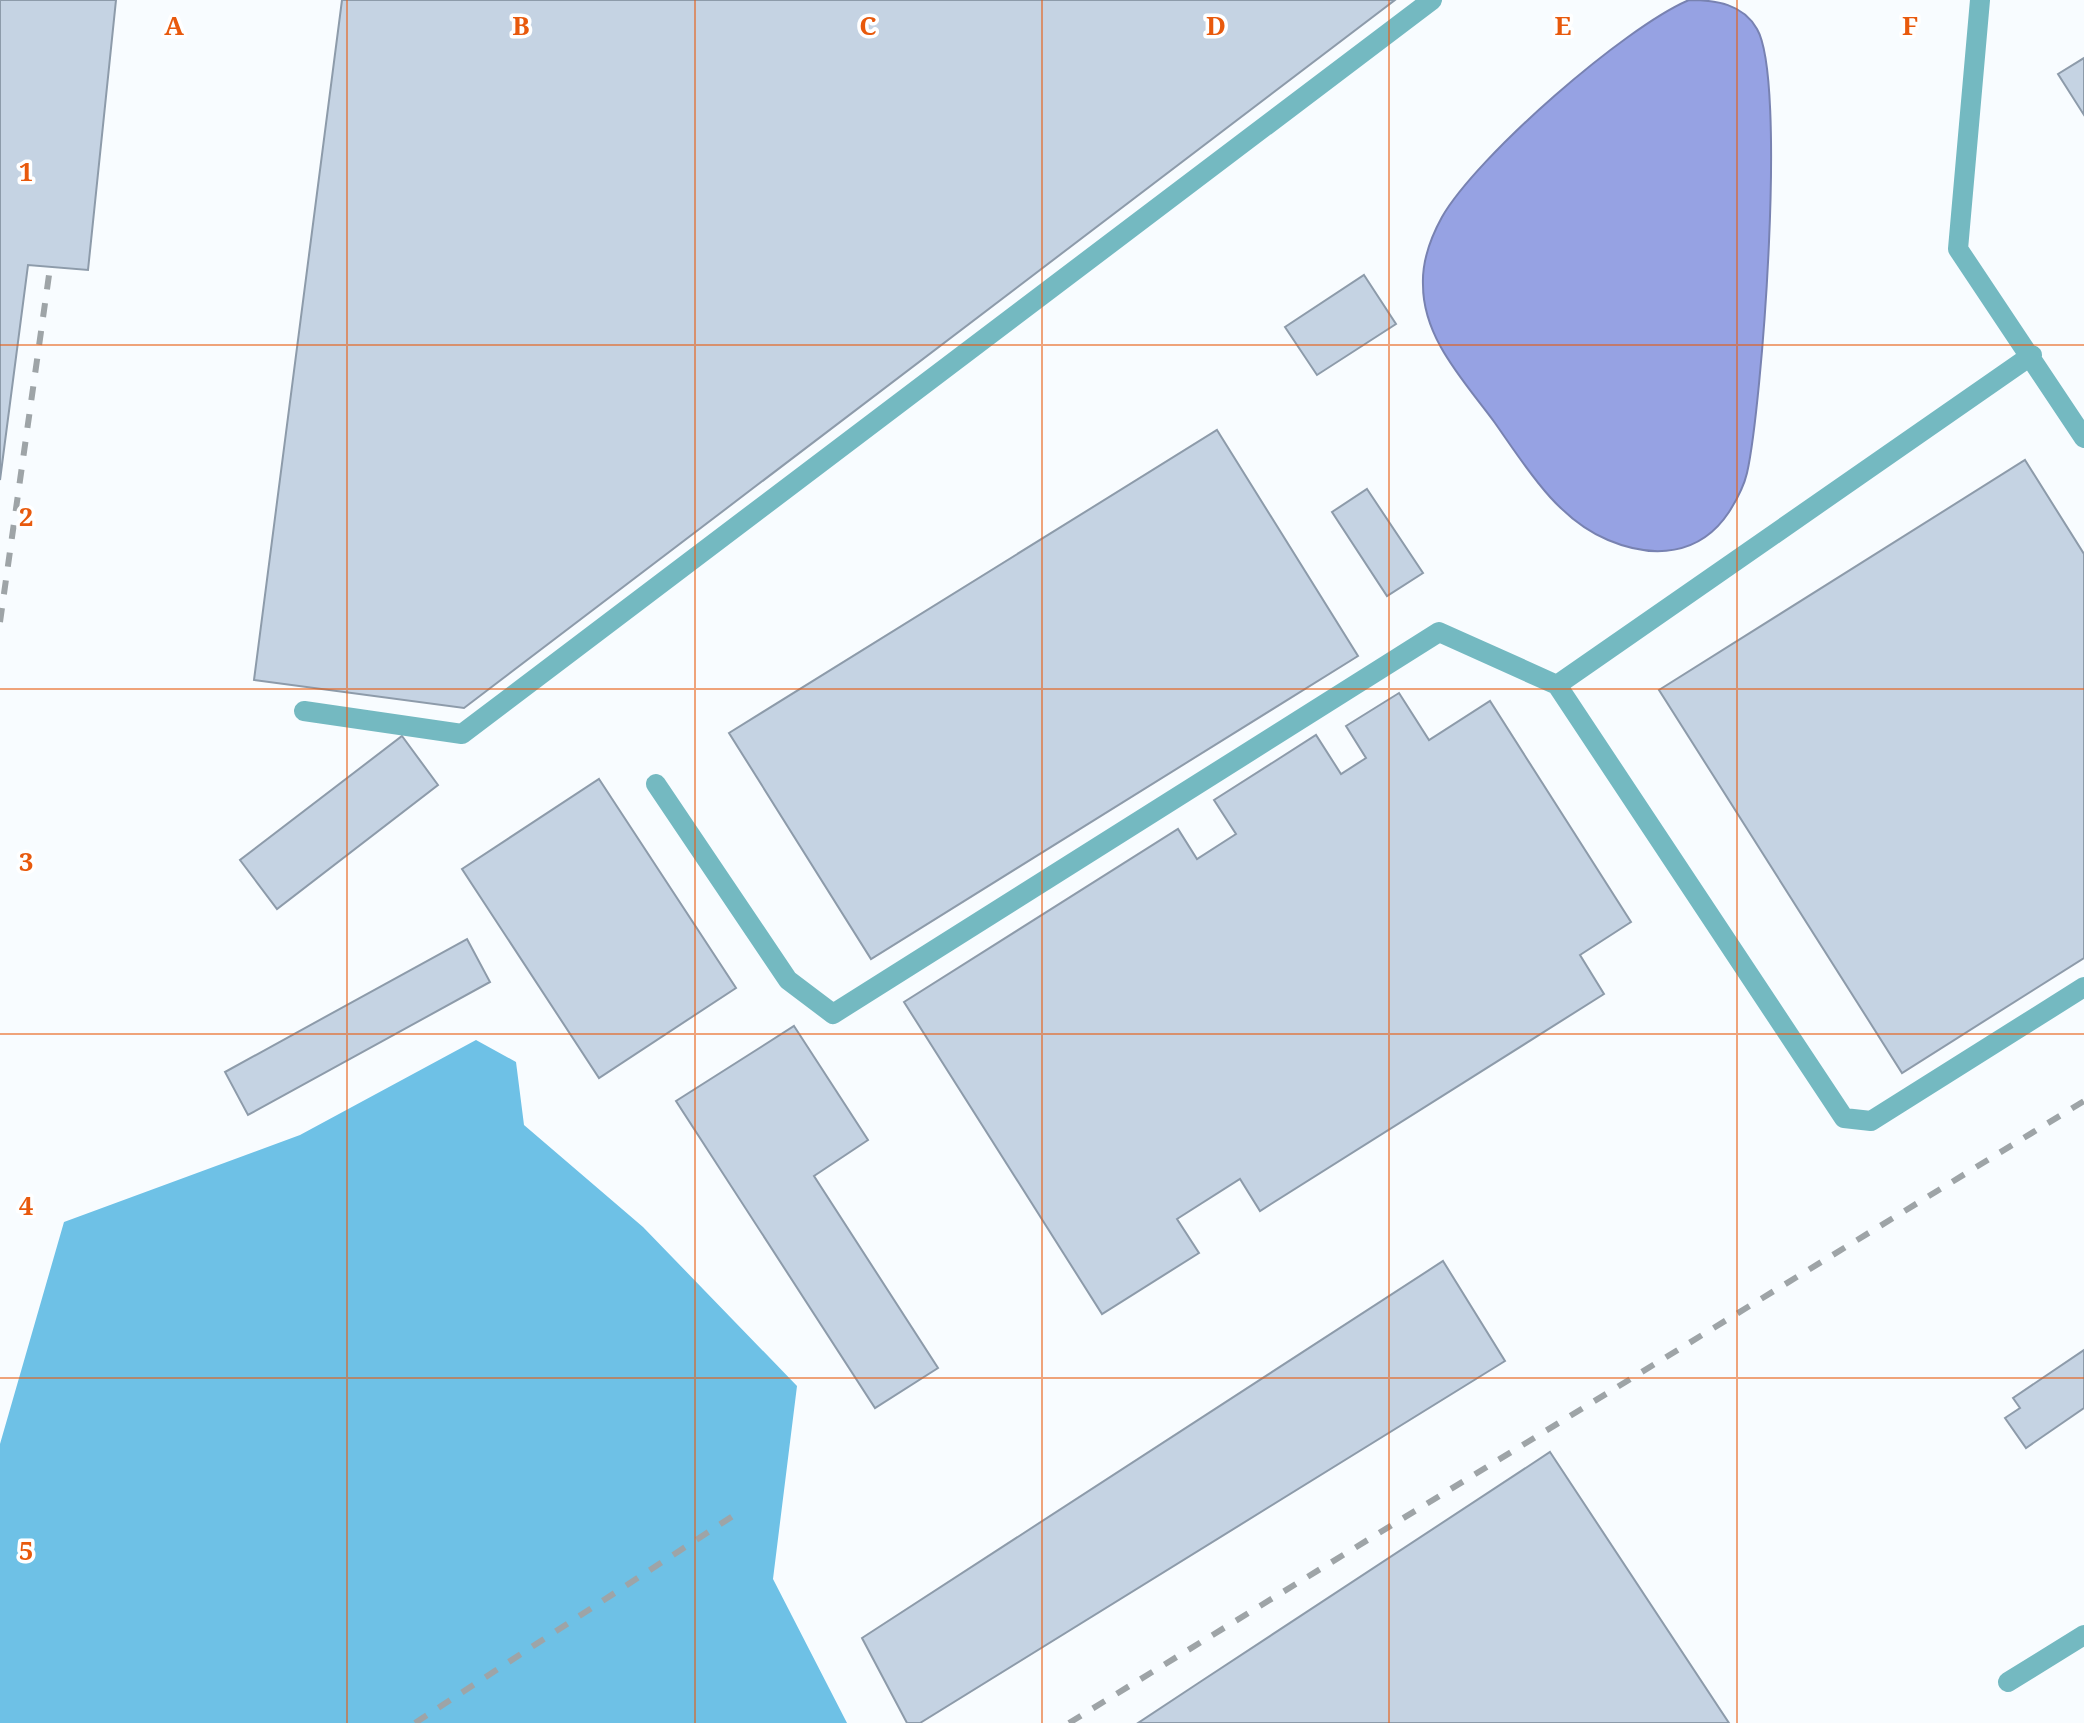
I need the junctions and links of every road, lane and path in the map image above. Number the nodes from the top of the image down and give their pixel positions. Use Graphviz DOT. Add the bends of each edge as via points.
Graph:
graph roads {
  1 [pos="1432,0"];
  2 [pos="1980,0"];
  3 [pos="2032,355"];
  4 [pos="2084,438"];
  5 [pos="1557,685"];
  6 [pos="304,711"];
  7 [pos="656,784"];
  8 [pos="2084,987"];
  9 [pos="2084,1635"];
  10 [pos="2008,1682"];
  1 -- 6 [label="lane" via="462,734"];
  2 -- 3 [label="lane" via="1958,249"];
  3 -- 4 [label="lane"];
  3 -- 5 [label="lane"];
  5 -- 7 [label="lane" via="1439,632 833,1014 788,980"];
  5 -- 8 [label="lane" via="1844,1118 1871,1121"];
  9 -- 10 [label="lane"];
}
